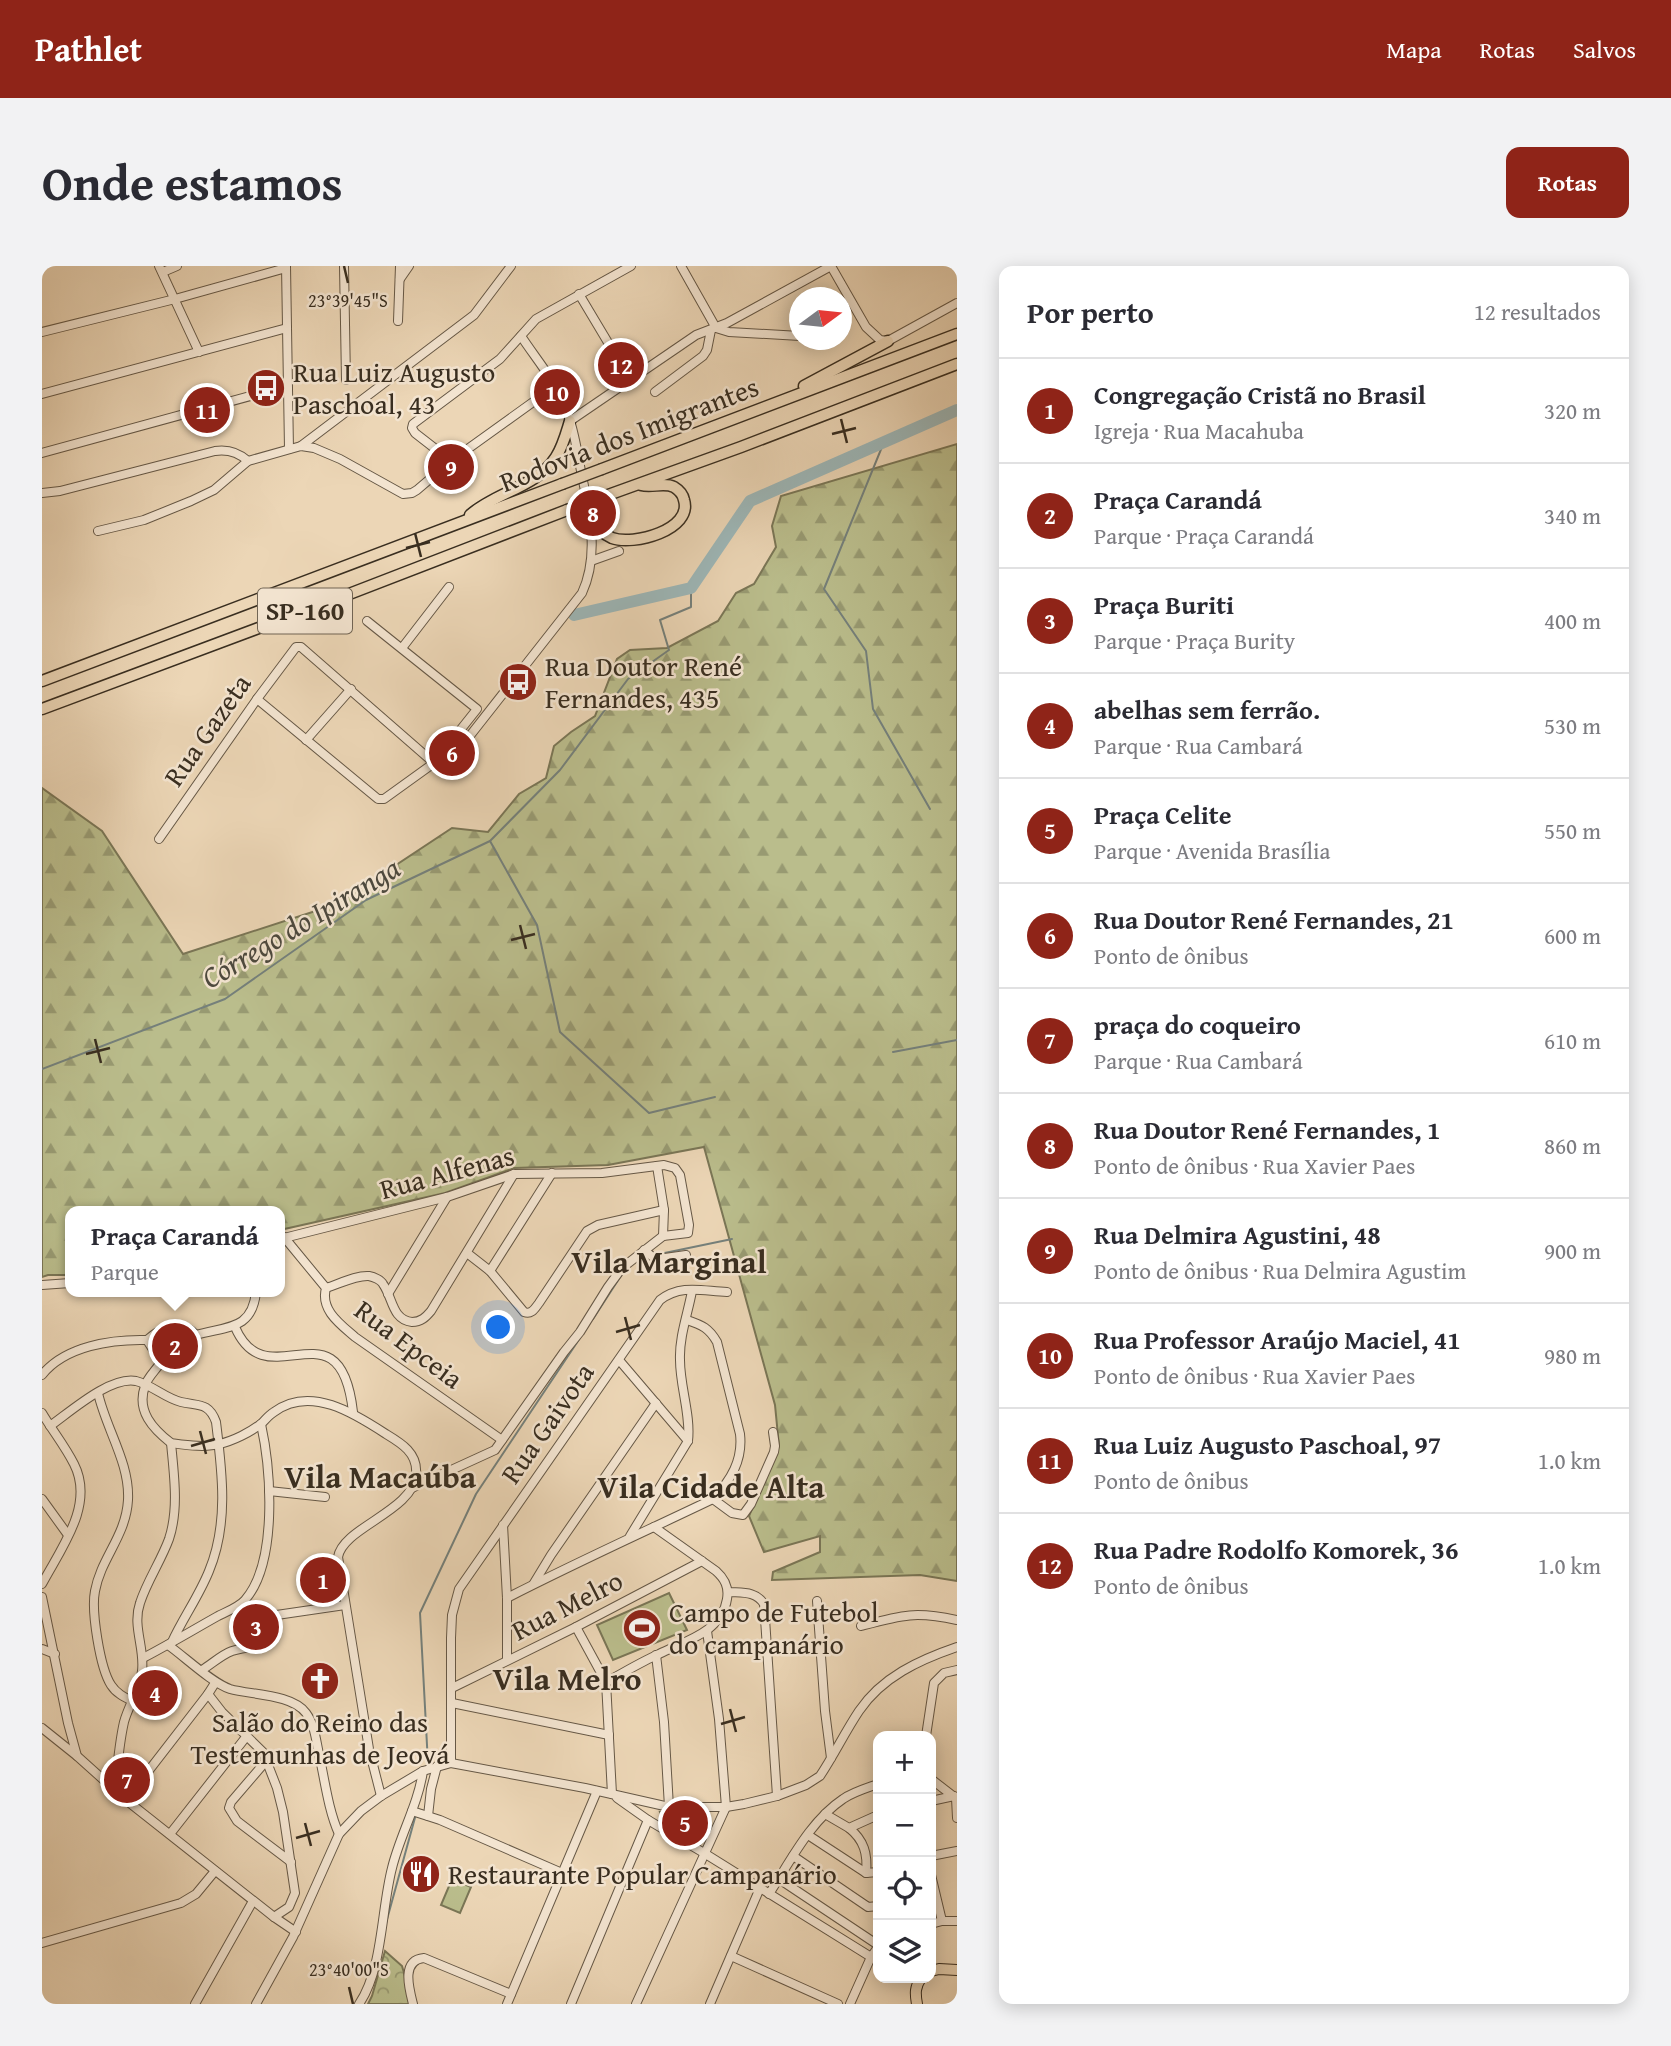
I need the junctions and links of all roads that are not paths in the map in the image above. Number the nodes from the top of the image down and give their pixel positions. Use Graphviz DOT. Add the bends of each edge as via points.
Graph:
graph roads {
  1 [pos="177,266"];
  2 [pos="344,266"];
  3 [pos="400,266"];
  4 [pos="409,266"];
  5 [pos="511,266"];
  6 [pos="631,266"];
  7 [pos="681,266"];
  8 [pos="831,266"];
  9 [pos="286,267"];
  10 [pos="161,269"];
  11 [pos="400,279"];
  12 [pos="579,295"];
  13 [pos="175,299"];
  14 [pos="957,303"];
  15 [pos="398,321"];
  16 [pos="287,328"];
  17 [pos="714,329"];
  18 [pos="42,332"];
  19 [pos="957,334"];
  20 [pos="789,335"];
  21 [pos="521,336"];
  22 [pos="888,341"];
  23 [pos="199,352"];
  24 [pos="957,364"];
  25 [pos="346,380"];
  26 [pos="631,381"];
  27 [pos="287,386"];
  28 [pos="554,387"];
  29 [pos="655,392"];
  30 [pos="42,394"];
  31 [pos="767,406"];
  32 [pos="570,421"];
  33 [pos="301,446"];
  34 [pos="289,449"];
  35 [pos="42,453"];
  36 [pos="248,461"];
  37 [pos="451,461"];
  38 [pos="639,484"];
  39 [pos="42,494"];
  40 [pos="591,520"];
  41 [pos="464,521"];
  42 [pos="98,531"];
  43 [pos="619,551"];
  44 [pos="591,561"];
  45 [pos="449,587"];
  46 [pos="367,621"];
  47 [pos="402,648"];
  48 [pos="42,681"];
  49 [pos="351,689"];
  50 [pos="257,699"];
  51 [pos="42,709"];
  52 [pos="306,740"];
  53 [pos="434,763"];
  54 [pos="159,839"];
  55 [pos="657,1166"];
  56 [pos="552,1173"];
  57 [pos="514,1174"];
  58 [pos="447,1197"];
  59 [pos="664,1210"];
  60 [pos="663,1236"];
  61 [pos="285,1237"];
  62 [pos="285,1241"];
  63 [pos="644,1250"];
  64 [pos="467,1253"];
  65 [pos="686,1255"];
  66 [pos="489,1271"];
  67 [pos="65,1283"];
  68 [pos="42,1285"];
  69 [pos="326,1288"];
  70 [pos="692,1291"];
  71 [pos="727,1292"];
  72 [pos="388,1294"];
  73 [pos="255,1297"];
  74 [pos="687,1320"];
  75 [pos="235,1327"];
  76 [pos="196,1335"];
  77 [pos="147,1340"];
  78 [pos="619,1360"];
  79 [pos="161,1362"];
  80 [pos="42,1375"];
  81 [pos="145,1384"];
  82 [pos="98,1393"];
  83 [pos="656,1403"];
  84 [pos="353,1412"];
  85 [pos="42,1413"];
  86 [pos="261,1424"];
  87 [pos="50,1426"];
  88 [pos="773,1432"];
  89 [pos="502,1440"];
  90 [pos="688,1441"];
  91 [pos="171,1443"];
  92 [pos="218,1444"];
  93 [pos="412,1488"];
  94 [pos="269,1491"];
  95 [pos="325,1497"];
  96 [pos="42,1499"];
  97 [pos="713,1499"];
  98 [pos="502,1525"];
  99 [pos="654,1527"];
  100 [pos="68,1535"];
  101 [pos="630,1536"];
  102 [pos="702,1561"];
  103 [pos="42,1584"];
  104 [pos="534,1584"];
  105 [pos="729,1592"];
  106 [pos="42,1597"];
  107 [pos="506,1598"];
  108 [pos="817,1601"];
  109 [pos="244,1602"];
  110 [pos="345,1605"];
  111 [pos="263,1617"];
  112 [pos="957,1620"];
  113 [pos="861,1626"];
  114 [pos="576,1627"];
  115 [pos="707,1631"];
  116 [pos="170,1643"];
  117 [pos="957,1647"];
  118 [pos="42,1649"];
  119 [pos="55,1654"];
  120 [pos="656,1655"];
  121 [pos="143,1658"];
  122 [pos="507,1660"];
  123 [pos="202,1670"];
  124 [pos="957,1670"];
  125 [pos="606,1682"];
  126 [pos="215,1683"];
  127 [pos="452,1688"];
  128 [pos="208,1694"];
  129 [pos="132,1701"];
  130 [pos="452,1703"];
  131 [pos="826,1722"];
  132 [pos="68,1723"];
  133 [pos="42,1728"];
  134 [pos="927,1731"];
  135 [pos="609,1735"];
  136 [pos="246,1737"];
  137 [pos="53,1738"];
  138 [pos="843,1739"];
  139 [pos="77,1756"];
  140 [pos="831,1759"];
  141 [pos="267,1760"];
  142 [pos="452,1763"];
  143 [pos="438,1766"];
  144 [pos="423,1771"];
  145 [pos="936,1783"];
  146 [pos="873,1786"];
  147 [pos="115,1791"];
  148 [pos="597,1791"];
  149 [pos="612,1794"];
  150 [pos="381,1796"];
  151 [pos="777,1796"];
  152 [pos="956,1798"];
  153 [pos="126,1800"];
  154 [pos="936,1800"];
  155 [pos="655,1804"];
  156 [pos="669,1807"];
  157 [pos="726,1807"];
  158 [pos="412,1811"];
  159 [pos="825,1814"];
  160 [pos="428,1816"];
  161 [pos="873,1817"];
  162 [pos="957,1818"];
  163 [pos="648,1820"];
  164 [pos="656,1824"];
  165 [pos="849,1828"];
  166 [pos="170,1834"];
  167 [pos="339,1834"];
  168 [pos="808,1835"];
  169 [pos="957,1852"];
  170 [pos="704,1853"];
  171 [pos="936,1855"];
  172 [pos="793,1856"];
  173 [pos="291,1862"];
  174 [pos="215,1871"];
  175 [pos="873,1872"];
  176 [pos="562,1873"];
  177 [pos="866,1873"];
  178 [pos="779,1879"];
  179 [pos="760,1888"];
  180 [pos="769,1894"];
  181 [pos="936,1895"];
  182 [pos="253,1901"];
  183 [pos="873,1906"];
  184 [pos="274,1917"];
  185 [pos="957,1921"];
  186 [pos="943,1922"];
  187 [pos="936,1923"];
  188 [pos="296,1932"];
  189 [pos="42,1943"];
  190 [pos="873,1943"];
  191 [pos="731,1956"];
  192 [pos="872,1957"];
  193 [pos="936,1970"];
  194 [pos="957,1970"];
  195 [pos="918,1983"];
  196 [pos="511,1994"];
  197 [pos="194,2004"];
  198 [pos="256,2004"];
  199 [pos="359,2004"];
  200 [pos="412,2004"];
  201 [pos="507,2004"];
  202 [pos="571,2004"];
  203 [pos="636,2004"];
  204 [pos="710,2004"];
  205 [pos="838,2004"];
  206 [pos="850,2004"];
  207 [pos="917,2004"];
  1 -- 10 [label="street"];
  2 -- 25 [label="street"];
  3 -- 11 [label="street"];
  4 -- 11 [label="street"];
  5 -- 33 [label="street" via="474,315"];
  6 -- 12 [label="street"];
  7 -- 17 [label="street"];
  8 -- 17 [label="street"];
  8 -- 22 [label="street" via="866,327"];
  9 -- 13 [label="street"];
  9 -- 16 [label="street"];
  10 -- 13 [label="street"];
  11 -- 15 [label="street"];
  12 -- 21 [label="street" via="536,319"];
  12 -- 26 [label="street"];
  13 -- 18 [label="street"];
  13 -- 23 [label="street"];
  14 -- 22 [label="street"];
  16 -- 23 [label="street"];
  16 -- 27 [label="street"];
  17 -- 20 [label="street"];
  17 -- 26 [label="street" via="691,338"];
  17 -- 29 [label="street" via="703,356"];
  19 -- 31 [label="highway, Rodovia dos Imigrantes / SP-160"];
  21 -- 28 [label="street"];
  21 -- 37 [label="street" via="499,359 413,424 415,433"];
  22 -- 31 [label="highway"];
  23 -- 30 [label="street"];
  24 -- 38 [label="highway, Rodovia dos Imigrantes / SP-160"];
  26 -- 32 [label="street"];
  27 -- 34 [label="street"];
  27 -- 35 [label="street"];
  28 -- 32 [label="street"];
  28 -- 37 [label="street"];
  31 -- 41 [label="highway, Rodovia dos Imigrantes / SP-160, bridge"];
  32 -- 40 [label="street"];
  32 -- 41 [label="highway" via="563,445 547,468 482,505"];
  33 -- 34 [label="street"];
  33 -- 37 [label="street" via="340,458 403,494 417,490"];
  34 -- 36 [label="street"];
  36 -- 39 [label="street" via="226,450 215,451"];
  36 -- 42 [label="street" via="214,490 191,501 144,520"];
  38 -- 40 [label="highway" via="668,485 680,492 685,510 681,518 647,537 622,540 609,537"];
  38 -- 51 [label="highway, Rodovia dos Imigrantes / SP-160, bridge"];
  40 -- 44 [label="street"];
  41 -- 48 [label="highway, Rodovia dos Imigrantes / SP-160"];
  43 -- 44 [label="street"];
  44 -- 53 [label="street" via="583,593 524,669 454,756"];
  45 -- 47 [label="street"];
  46 -- 47 [label="street"];
  47 -- 53 [label="street" via="477,709"];
  49 -- 50 [label="street, Rua Gazeta" via="301,647 293,648"];
  49 -- 52 [label="street"];
  49 -- 53 [label="street"];
  50 -- 52 [label="street"];
  50 -- 54 [label="street, Rua Gazeta"];
  52 -- 53 [label="street" via="378,799"];
  55 -- 56 [label="street, Rua Alfenas"];
  55 -- 59 [label="street"];
  55 -- 60 [label="street, Rua Alfenas" via="671,1166 680,1175 689,1225 688,1233"];
  56 -- 57 [label="street, Rua Alfenas"];
  56 -- 66 [label="street"];
  57 -- 58 [label="street, Rua Alfenas"];
  57 -- 64 [label="street"];
  58 -- 61 [label="street, Rua Alfenas"];
  58 -- 72 [label="street"];
  59 -- 60 [label="street"];
  59 -- 66 [label="street" via="587,1231 531,1313 524,1312"];
  60 -- 63 [label="street"];
  62 -- 69 [label="street, Rua Epceia"];
  63 -- 65 [label="street" via="658,1259"];
  63 -- 89 [label="street" via="622,1268"];
  64 -- 66 [label="street"];
  64 -- 72 [label="street" via="424,1319 402,1319"];
  67 -- 68 [label="street"];
  69 -- 72 [label="street" via="370,1276 383,1283"];
  69 -- 89 [label="street, Rua Epceia" via="326,1306 346,1329"];
  70 -- 71 [label="street, Rua Gaivota"];
  70 -- 74 [label="street"];
  70 -- 78 [label="street, Rua Gaivota" via="680,1289 660,1300"];
  73 -- 75 [label="street" via="248,1316"];
  74 -- 90 [label="street" via="680,1364"];
  74 -- 97 [label="street" via="712,1332 717,1342 740,1434 740,1458"];
  75 -- 76 [label="street"];
  75 -- 84 [label="street" via="240,1340 264,1357 321,1354 333,1360 348,1382"];
  76 -- 77 [label="street" via="174,1324"];
  76 -- 79 [label="street" via="190,1352"];
  77 -- 79 [label="street"];
  77 -- 80 [label="street" via="91,1346 54,1363"];
  78 -- 83 [label="street"];
  78 -- 98 [label="street, Rua Gaivota"];
  79 -- 81 [label="street"];
  81 -- 82 [label="street" via="119,1382"];
  81 -- 91 [label="street" via="142,1401 150,1425"];
  81 -- 92 [label="street" via="180,1402 208,1408 216,1422"];
  82 -- 87 [label="street"];
  82 -- 129 [label="street" via="123,1462 128,1501 120,1535 95,1591 95,1619 105,1675 113,1688"];
  83 -- 90 [label="street"];
  83 -- 104 [label="street"];
  84 -- 86 [label="street" via="297,1401 272,1412"];
  84 -- 93 [label="street" via="411,1454 416,1465"];
  85 -- 87 [label="street"];
  86 -- 92 [label="street"];
  86 -- 94 [label="street"];
  87 -- 100 [label="street" via="78,1473 78,1515"];
  88 -- 97 [label="street" via="774,1452 747,1511 739,1516"];
  89 -- 93 [label="street" via="495,1450"];
  90 -- 101 [label="street"];
  91 -- 92 [label="street"];
  91 -- 121 [label="street" via="172,1526 140,1602 137,1618"];
  92 -- 116 [label="street" via="222,1515 218,1543 209,1571"];
  93 -- 110 [label="street" via="342,1545 338,1557"];
  94 -- 95 [label="street"];
  94 -- 109 [label="street" via="265,1556"];
  96 -- 100 [label="street"];
  97 -- 99 [label="street"];
  98 -- 107 [label="street"];
  98 -- 127 [label="street, Rua Gaivota" via="454,1600"];
  99 -- 101 [label="street"];
  99 -- 102 [label="street"];
  100 -- 103 [label="street"];
  101 -- 104 [label="street"];
  102 -- 105 [label="street" via="724,1578"];
  102 -- 114 [label="street, Rua Melro"];
  104 -- 107 [label="street"];
  105 -- 115 [label="street" via="719,1621"];
  105 -- 151 [label="street" via="751,1593 764,1604"];
  106 -- 119 [label="street"];
  107 -- 122 [label="street"];
  108 -- 131 [label="street"];
  109 -- 111 [label="street"];
  109 -- 116 [label="street"];
  110 -- 111 [label="street"];
  110 -- 150 [label="street"];
  111 -- 123 [label="street" via="263,1637 258,1643 233,1651"];
  112 -- 113 [label="street" via="912,1614"];
  114 -- 122 [label="street, Rua Melro"];
  114 -- 125 [label="street"];
  115 -- 120 [label="street"];
  115 -- 157 [label="street"];
  116 -- 121 [label="street"];
  116 -- 123 [label="street"];
  117 -- 138 [label="street" via="927,1657 891,1678 859,1711"];
  118 -- 119 [label="street"];
  119 -- 132 [label="street"];
  120 -- 125 [label="street"];
  120 -- 156 [label="street"];
  121 -- 129 [label="street" via="141,1682"];
  122 -- 127 [label="street, Rua Melro"];
  123 -- 126 [label="street"];
  124 -- 134 [label="street" via="944,1673 934,1683"];
  125 -- 135 [label="street"];
  126 -- 128 [label="street"];
  126 -- 167 [label="street" via="285,1700 306,1712"];
  127 -- 130 [label="street, Rua Gaivota"];
  128 -- 136 [label="street"];
  128 -- 153 [label="street"];
  129 -- 147 [label="street"];
  130 -- 135 [label="street"];
  130 -- 142 [label="street, Rua Gaivota"];
  131 -- 138 [label="street"];
  131 -- 140 [label="street"];
  132 -- 137 [label="street"];
  132 -- 139 [label="street"];
  133 -- 137 [label="street"];
  135 -- 149 [label="street"];
  136 -- 141 [label="street"];
  136 -- 166 [label="street"];
  137 -- 139 [label="street"];
  138 -- 140 [label="street"];
  139 -- 147 [label="street"];
  140 -- 151 [label="street" via="814,1781"];
  141 -- 173 [label="street" via="283,1812"];
  141 -- 173 [label="street" via="229,1808 237,1821"];
  142 -- 143 [label="street"];
  142 -- 148 [label="street"];
  143 -- 144 [label="street"];
  143 -- 160 [label="street"];
  144 -- 150 [label="street"];
  144 -- 158 [label="street"];
  145 -- 152 [label="street"];
  146 -- 159 [label="street" via="843,1799"];
  147 -- 153 [label="street"];
  148 -- 149 [label="street"];
  148 -- 176 [label="street"];
  149 -- 155 [label="street"];
  149 -- 163 [label="street"];
  150 -- 167 [label="street"];
  151 -- 157 [label="street"];
  152 -- 154 [label="street"];
  152 -- 162 [label="street"];
  153 -- 166 [label="street"];
  155 -- 156 [label="street"];
  155 -- 164 [label="street"];
  156 -- 157 [label="street"];
  157 -- 170 [label="street"];
  158 -- 160 [label="street"];
  158 -- 199 [label="street" via="391,1868 373,1975"];
  159 -- 165 [label="street"];
  159 -- 168 [label="street"];
  160 -- 176 [label="street"];
  161 -- 165 [label="street"];
  163 -- 164 [label="street"];
  163 -- 202 [label="street"];
  164 -- 170 [label="street"];
  165 -- 177 [label="street" via="866,1852"];
  166 -- 174 [label="street"];
  167 -- 188 [label="street"];
  168 -- 172 [label="street"];
  168 -- 177 [label="street"];
  169 -- 171 [label="street"];
  170 -- 179 [label="street"];
  170 -- 203 [label="street"];
  172 -- 178 [label="street"];
  172 -- 183 [label="street"];
  173 -- 184 [label="street" via="293,1899"];
  174 -- 182 [label="street"];
  174 -- 189 [label="street" via="196,1894 181,1903"];
  175 -- 177 [label="street"];
  176 -- 196 [label="street"];
  178 -- 180 [label="street"];
  178 -- 190 [label="street"];
  179 -- 180 [label="street"];
  179 -- 191 [label="street"];
  180 -- 192 [label="street"];
  181 -- 186 [label="street"];
  182 -- 184 [label="street"];
  182 -- 197 [label="street"];
  184 -- 188 [label="street"];
  185 -- 186 [label="street"];
  186 -- 187 [label="street"];
  188 -- 198 [label="street"];
  191 -- 204 [label="street"];
  191 -- 205 [label="street"];
  192 -- 206 [label="street"];
  193 -- 194 [label="main road"];
  195 -- 207 [label="main road"];
  196 -- 200 [label="street" via="424,1958 411,1964 408,1972"];
  196 -- 201 [label="street"];
}
